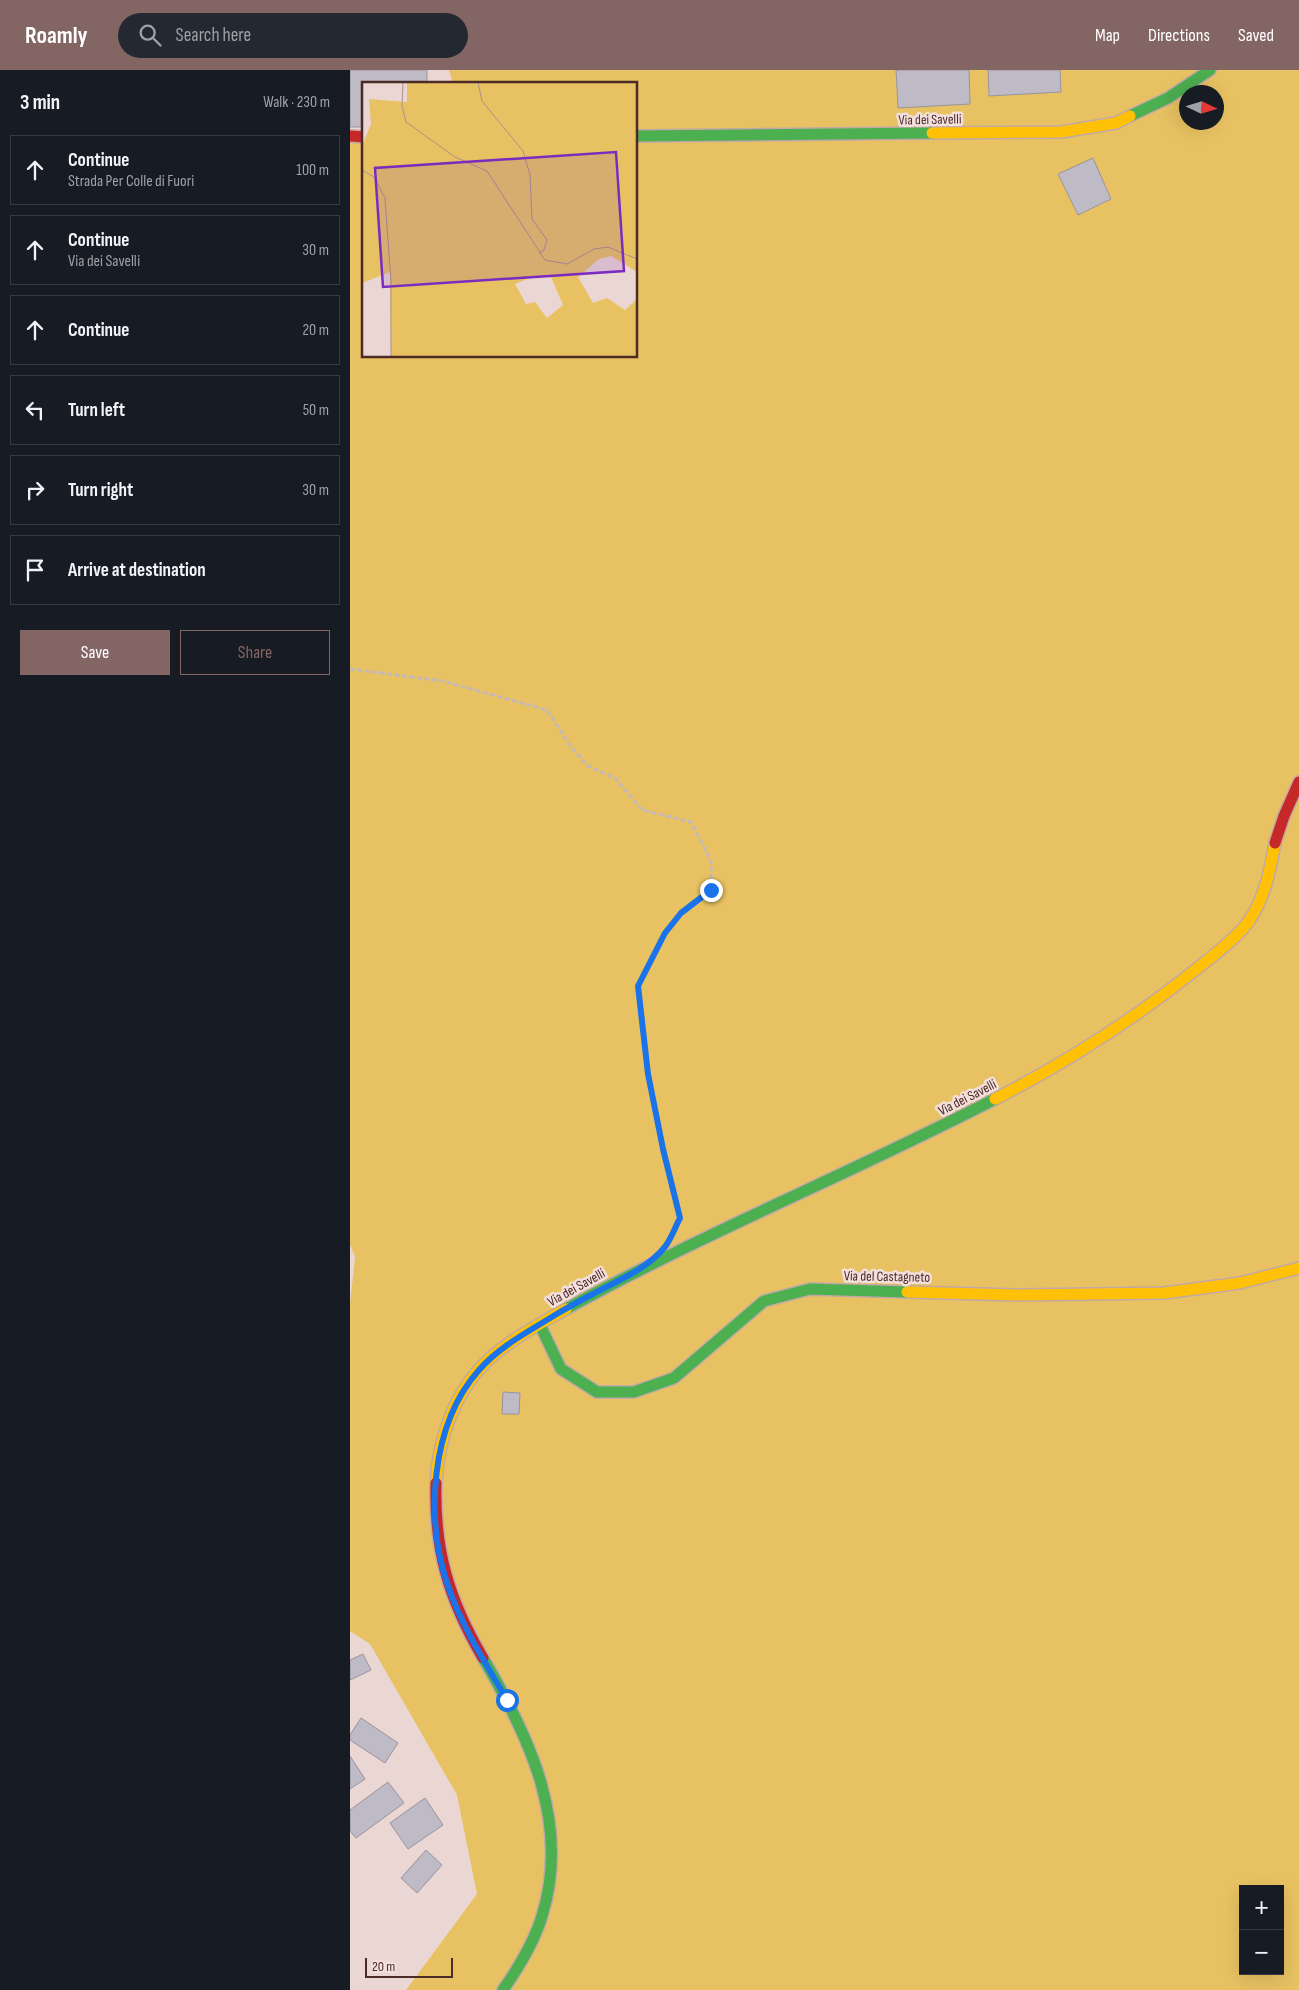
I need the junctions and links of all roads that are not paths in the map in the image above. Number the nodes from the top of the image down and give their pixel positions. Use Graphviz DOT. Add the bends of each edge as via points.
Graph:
graph roads {
  1 [pos="1210,70"];
  2 [pos="638,136"];
  3 [pos="1299,782"];
  4 [pos="1299,1268"];
  5 [pos="540,1325"];
  6 [pos="503,1990"];
  1 -- 2 [label="street, Via dei Savelli" via="1168,98 1116,123 1061,132"];
  3 -- 5 [label="street, Via dei Savelli" via="1277,835 1269,879 1249,921 1216,955 1147,1008 1097,1042 1011,1092 721,1230 589,1296"];
  4 -- 5 [label="street, Via del Castagneto" via="1240,1284 1164,1293 1019,1294 810,1289 764,1301 674,1378 634,1392 597,1392 561,1369"];
  5 -- 6 [label="street, Via dei Savelli" via="501,1349 471,1380 444,1433 436,1476 438,1539 448,1585 470,1634 522,1728 536,1762 549,1827 550,1876 545,1908 529,1948"];
}
